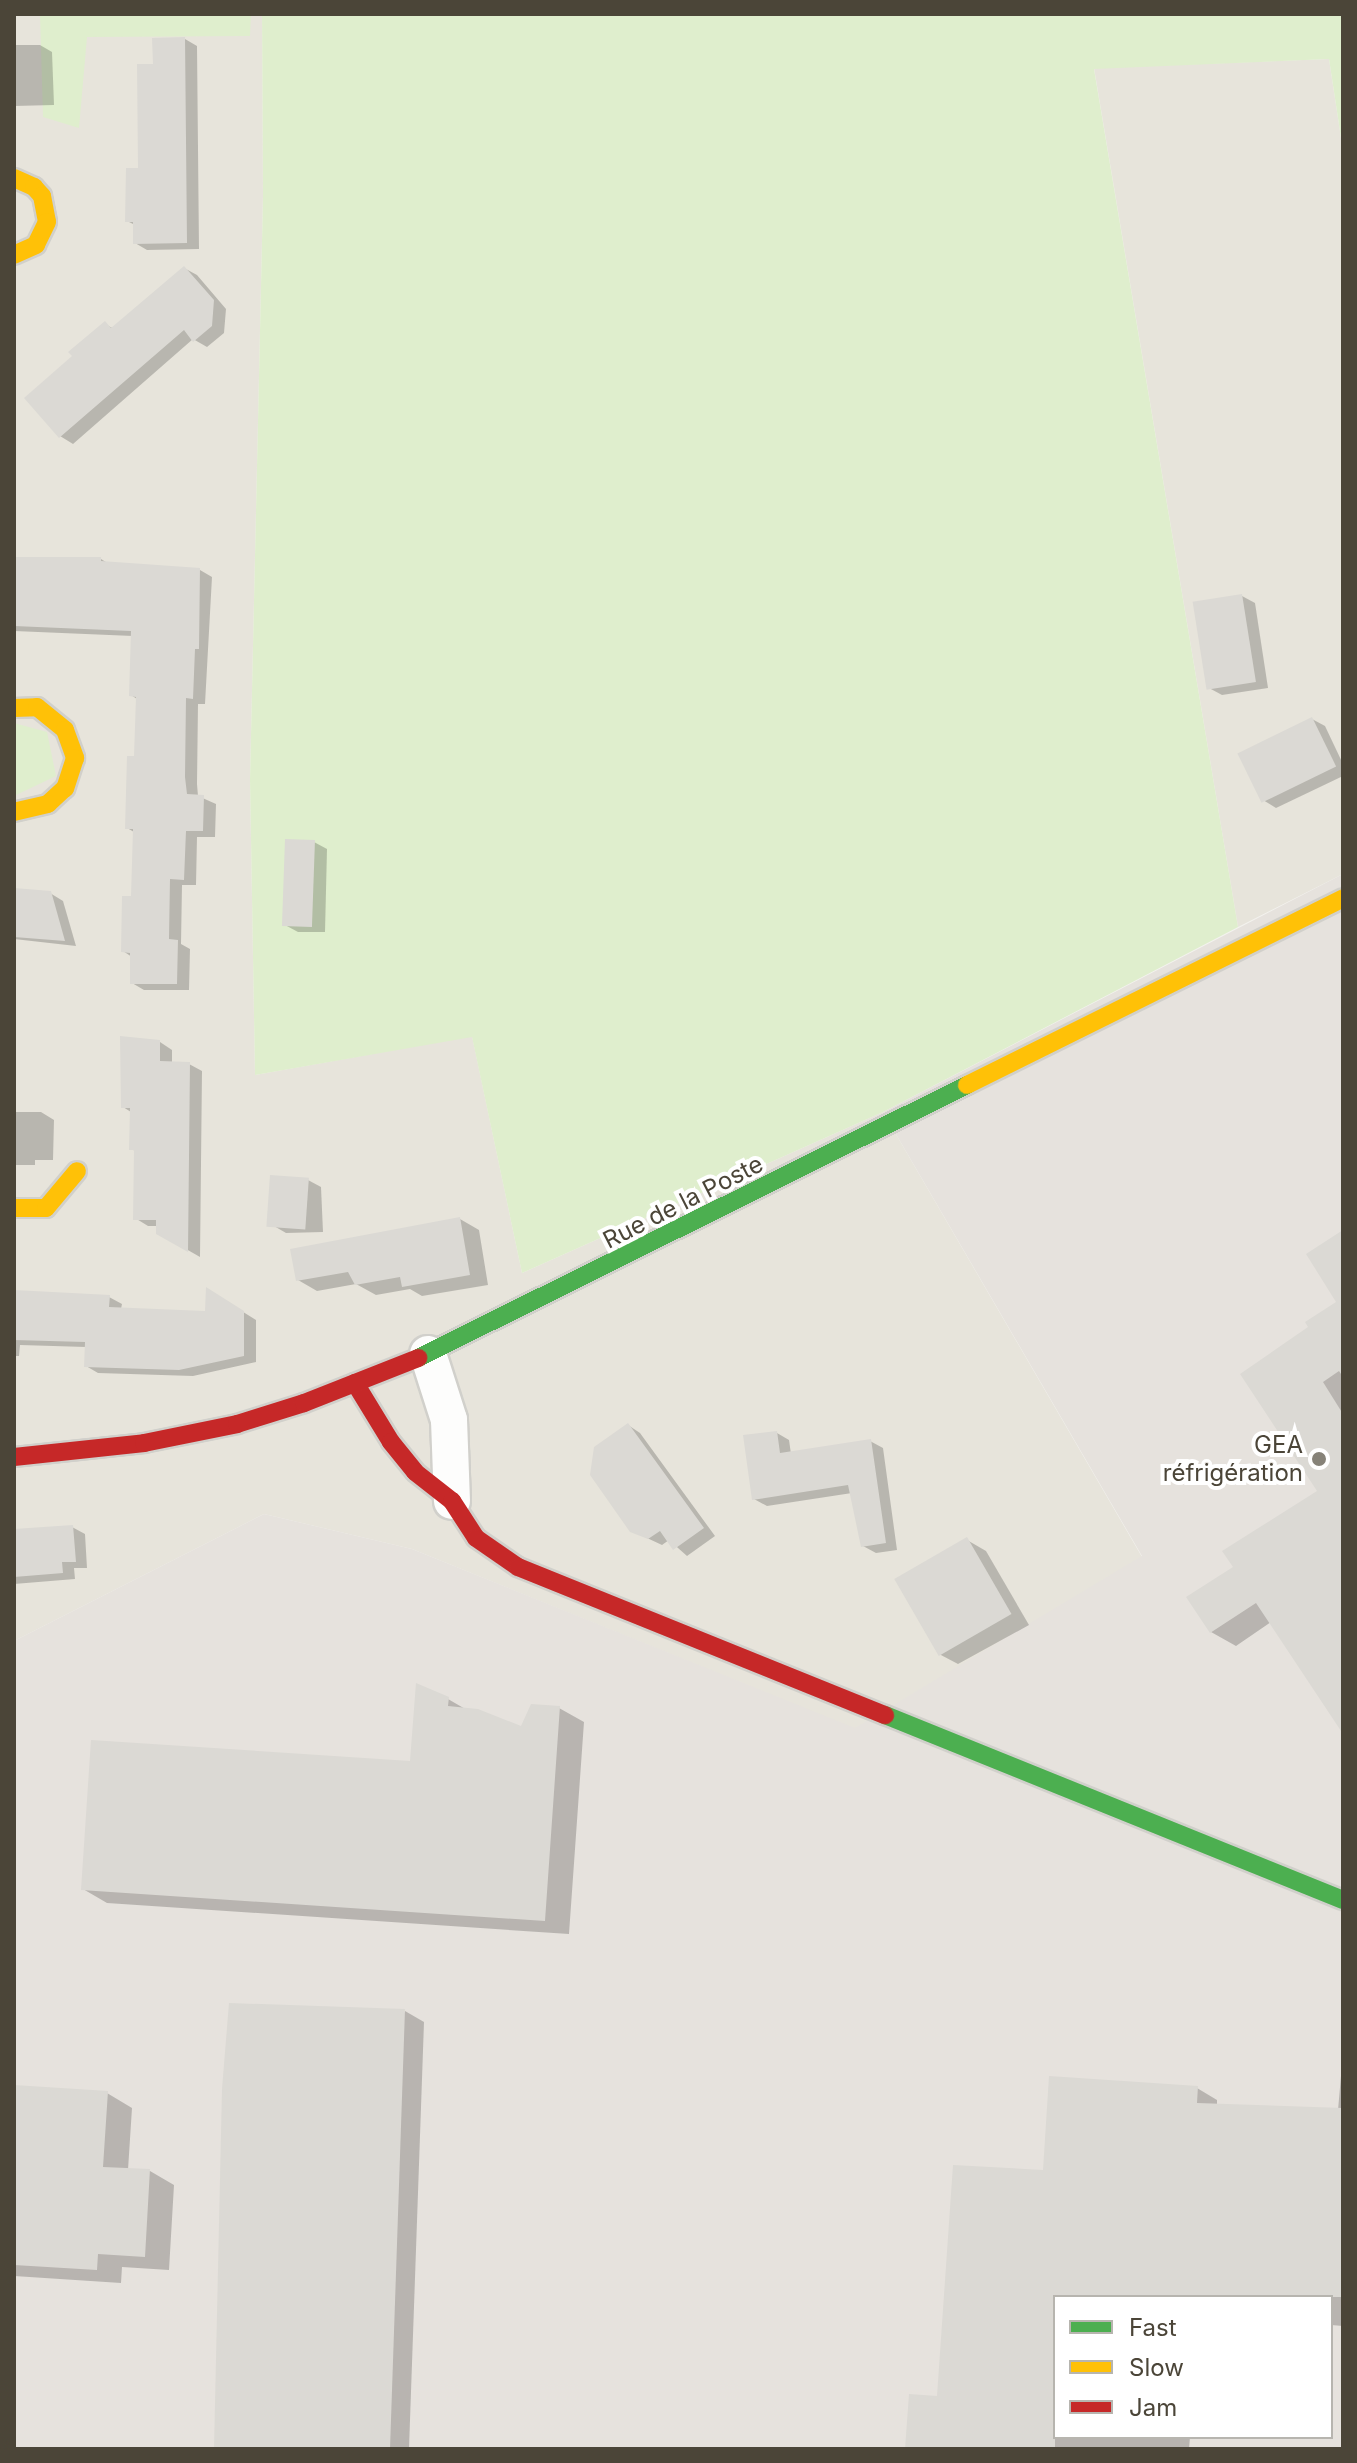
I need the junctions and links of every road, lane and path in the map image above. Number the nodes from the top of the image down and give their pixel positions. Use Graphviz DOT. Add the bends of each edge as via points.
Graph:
graph roads {
  1 [pos="14,178"];
  2 [pos="14,255"];
  3 [pos="14,708"];
  4 [pos="14,812"];
  5 [pos="1343,898"];
  6 [pos="77,1171"];
  7 [pos="14,1208"];
  8 [pos="428,1354"];
  9 [pos="355,1383"];
  10 [pos="14,1457"];
  11 [pos="452,1501"];
  12 [pos="1343,1900"];
  1 -- 2 [label="street" via="42,196 47,222 36,245"];
  3 -- 4 [label="street" via="37,707 65,730 75,758 65,788 48,804"];
  5 -- 8 [label="street, Rue de la Poste"];
  6 -- 7 [label="street" via="46,1208"];
  8 -- 9 [label="street, Rue de la Poste"];
  8 -- 11 [label="street" via="449,1420"];
  9 -- 10 [label="street, Rue de la Poste" via="276,1413 201,1433"];
  9 -- 11 [label="street" via="415,1472"];
  11 -- 12 [label="street" via="476,1538 518,1567"];
}
